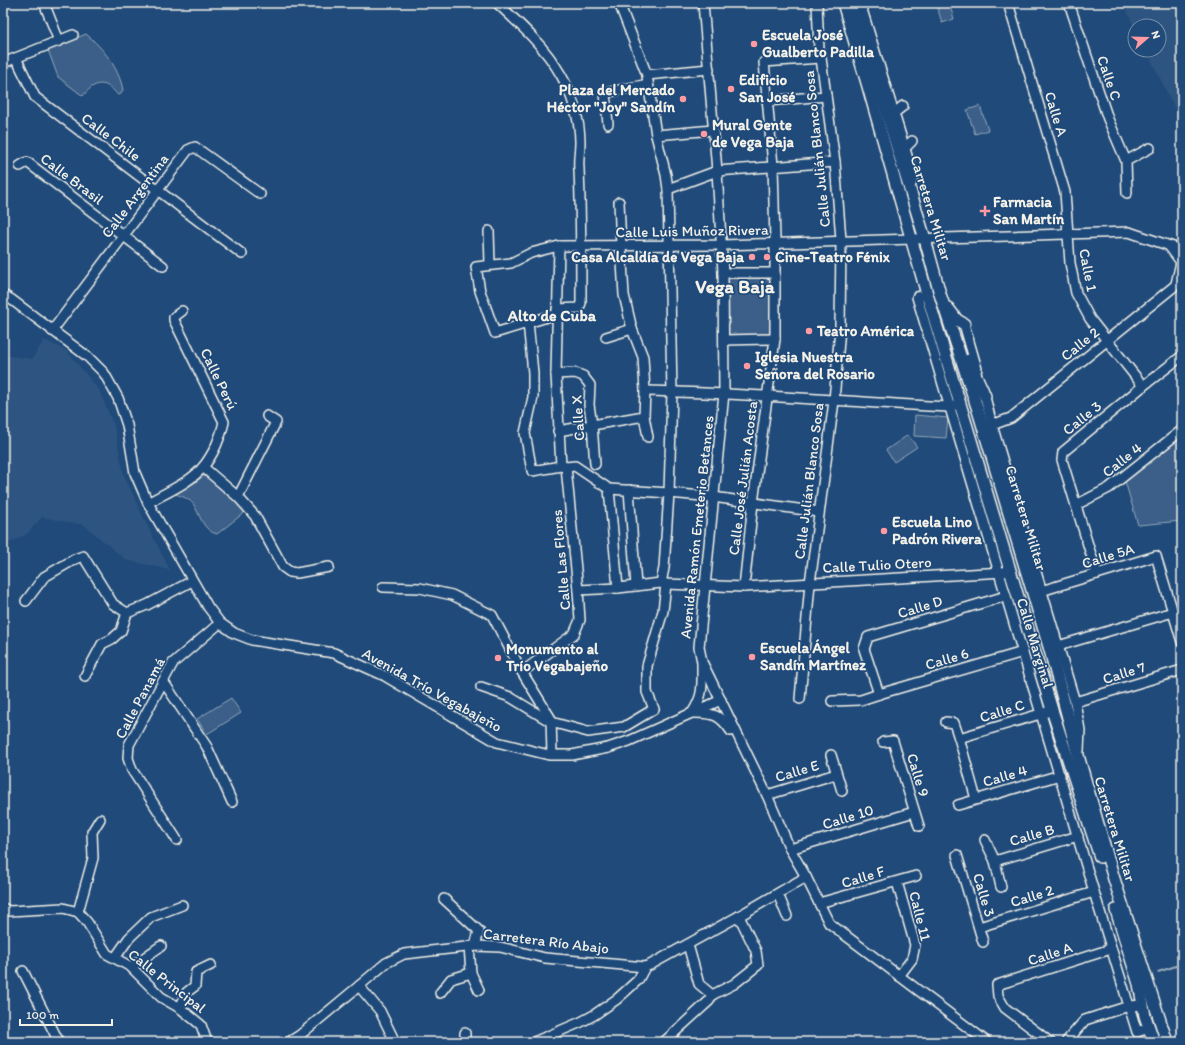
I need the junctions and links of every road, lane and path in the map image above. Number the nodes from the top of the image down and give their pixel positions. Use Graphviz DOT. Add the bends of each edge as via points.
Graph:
graph roads {
  1 [pos="44,3"];
  2 [pos="497,3"];
  3 [pos="619,3"];
  4 [pos="703,3"];
  5 [pos="817,3"];
  6 [pos="843,3"];
  7 [pos="853,3"];
  8 [pos="860,3"];
  9 [pos="1008,3"];
  10 [pos="1068,3"];
  11 [pos="73,35"];
  12 [pos="59,40"];
  13 [pos="16,58"];
  14 [pos="821,58"];
  15 [pos="3,63"];
  16 [pos="709,69"];
  17 [pos="647,75"];
  18 [pos="648,84"];
  19 [pos="826,96"];
  20 [pos="767,101"];
  21 [pos="903,106"];
  22 [pos="893,114"];
  23 [pos="608,124"];
  24 [pos="713,130"];
  25 [pos="656,135"];
  26 [pos="912,142"];
  27 [pos="1150,148"];
  28 [pos="904,149"];
  29 [pos="1126,161"];
  30 [pos="835,162"];
  31 [pos="20,166"];
  32 [pos="773,166"];
  33 [pos="717,171"];
  34 [pos="909,188"];
  35 [pos="668,189"];
  36 [pos="156,190"];
  37 [pos="1127,193"];
  38 [pos="260,194"];
  39 [pos="619,202"];
  40 [pos="489,231"];
  41 [pos="1068,234"];
  42 [pos="123,235"];
  43 [pos="911,239"];
  44 [pos="925,239"];
  45 [pos="841,240"];
  46 [pos="775,243"];
  47 [pos="669,245"];
  48 [pos="722,245"];
  49 [pos="559,246"];
  50 [pos="582,246"];
  51 [pos="620,246"];
  52 [pos="1169,246"];
  53 [pos="1182,250"];
  54 [pos="242,254"];
  55 [pos="490,264"];
  56 [pos="163,266"];
  57 [pos="723,273"];
  58 [pos="775,273"];
  59 [pos="1179,282"];
  60 [pos="927,294"];
  61 [pos="940,294"];
  62 [pos="3,295"];
  63 [pos="182,311"];
  64 [pos="557,312"];
  65 [pos="528,322"];
  66 [pos="964,324"];
  67 [pos="632,329"];
  68 [pos="52,331"];
  69 [pos="606,337"];
  70 [pos="724,340"];
  71 [pos="775,340"];
  72 [pos="955,340"];
  73 [pos="1107,340"];
  74 [pos="1182,356"];
  75 [pos="556,374"];
  76 [pos="1143,386"];
  77 [pos="645,391"];
  78 [pos="672,392"];
  79 [pos="724,393"];
  80 [pos="767,396"];
  81 [pos="984,396"];
  82 [pos="834,401"];
  83 [pos="960,404"];
  84 [pos="949,407"];
  85 [pos="267,416"];
  86 [pos="644,416"];
  87 [pos="592,425"];
  88 [pos="992,425"];
  89 [pos="558,430"];
  90 [pos="1182,430"];
  91 [pos="648,437"];
  92 [pos="595,464"];
  93 [pos="563,466"];
  94 [pos="203,467"];
  95 [pos="997,476"];
  96 [pos="609,488"];
  97 [pos="629,490"];
  98 [pos="669,493"];
  99 [pos="238,497"];
  100 [pos="713,497"];
  101 [pos="148,503"];
  102 [pos="753,503"];
  103 [pos="1076,505"];
  104 [pos="819,512"];
  105 [pos="329,567"];
  106 [pos="1011,571"];
  107 [pos="999,572"];
  108 [pos="1097,574"];
  109 [pos="192,581"];
  110 [pos="663,583"];
  111 [pos="810,583"];
  112 [pos="705,585"];
  113 [pos="636,586"];
  114 [pos="383,587"];
  115 [pos="744,587"];
  116 [pos="618,588"];
  117 [pos="578,590"];
  118 [pos="1041,591"];
  119 [pos="1006,596"];
  120 [pos="26,601"];
  121 [pos="1173,612"];
  122 [pos="126,613"];
  123 [pos="220,623"];
  124 [pos="1182,642"];
  125 [pos="1054,648"];
  126 [pos="1023,652"];
  127 [pos="702,662"];
  128 [pos="1182,670"];
  129 [pos="522,672"];
  130 [pos="85,676"];
  131 [pos="163,681"];
  132 [pos="481,687"];
  133 [pos="878,694"];
  134 [pos="800,699"];
  135 [pos="721,700"];
  136 [pos="832,701"];
  137 [pos="1075,702"];
  138 [pos="1047,712"];
  139 [pos="692,713"];
  140 [pos="551,722"];
  141 [pos="946,722"];
  142 [pos="959,738"];
  143 [pos="883,742"];
  144 [pos="746,751"];
  145 [pos="552,754"];
  146 [pos="831,755"];
  147 [pos="1079,759"];
  148 [pos="836,774"];
  149 [pos="1060,775"];
  150 [pos="842,791"];
  151 [pos="767,795"];
  152 [pos="976,799"];
  153 [pos="232,802"];
  154 [pos="958,805"];
  155 [pos="914,812"];
  156 [pos="100,819"];
  157 [pos="919,826"];
  158 [pos="1078,836"];
  159 [pos="177,840"];
  160 [pos="986,840"];
  161 [pos="790,849"];
  162 [pos="957,855"];
  163 [pos="995,860"];
  164 [pos="916,876"];
  165 [pos="806,877"];
  166 [pos="896,882"];
  167 [pos="1001,887"];
  168 [pos="1094,892"];
  169 [pos="778,894"];
  170 [pos="444,899"];
  171 [pos="819,903"];
  172 [pos="182,905"];
  173 [pos="3,908"];
  174 [pos="78,912"];
  175 [pos="739,916"];
  176 [pos="787,916"];
  177 [pos="979,927"];
  178 [pos="983,942"];
  179 [pos="688,945"];
  180 [pos="161,946"];
  181 [pos="472,946"];
  182 [pos="1111,949"];
  183 [pos="115,958"];
  184 [pos="211,965"];
  185 [pos="130,967"];
  186 [pos="645,967"];
  187 [pos="23,971"];
  188 [pos="471,973"];
  189 [pos="899,976"];
  190 [pos="359,986"];
  191 [pos="479,990"];
  192 [pos="440,993"];
  193 [pos="712,995"];
  194 [pos="1143,1005"];
  195 [pos="1129,1006"];
  196 [pos="180,1008"];
  197 [pos="1149,1028"];
  198 [pos="302,1038"];
  199 [pos="59,1042"];
  200 [pos="207,1042"];
  201 [pos="288,1042"];
  202 [pos="395,1042"];
  203 [pos="534,1042"];
  204 [pos="664,1042"];
  205 [pos="987,1042"];
  206 [pos="1050,1042"];
  207 [pos="1066,1042"];
  208 [pos="1154,1042"];
  209 [pos="1167,1042"];
  1 -- 12 [label="street"];
  2 -- 50 [label="street" via="547,53 562,76 573,104 580,141 578,166"];
  3 -- 17 [label="street"];
  4 -- 16 [label="street, Avenida Ramón Emeterio Betances"];
  5 -- 14 [label="street, Calle Julián Blanco Sosa"];
  6 -- 43 [label="main road, Carretera Militar"];
  7 -- 34 [label="main road, Carretera Militar"];
  8 -- 22 [label="street"];
  9 -- 41 [label="street, Calle A" via="1065,192"];
  10 -- 29 [label="street, Calle C" via="1108,119"];
  11 -- 12 [label="street"];
  12 -- 13 [label="street"];
  13 -- 15 [label="street"];
  13 -- 36 [label="street, Calle Chile" via="35,97"];
  14 -- 19 [label="street, Calle Julián Blanco Sosa"];
  14 -- 20 [label="street, Calle José Julián Acosta" via="764,62"];
  16 -- 17 [label="street"];
  16 -- 24 [label="street, Avenida Ramón Emeterio Betances"];
  17 -- 18 [label="street"];
  18 -- 23 [label="street" via="605,93"];
  18 -- 25 [label="street"];
  19 -- 20 [label="street"];
  19 -- 30 [label="street, Calle Julián Blanco Sosa"];
  20 -- 32 [label="street, Calle José Julián Acosta"];
  21 -- 22 [label="street"];
  22 -- 28 [label="street"];
  24 -- 25 [label="street"];
  24 -- 33 [label="street, Avenida Ramón Emeterio Betances"];
  25 -- 35 [label="street"];
  26 -- 28 [label="street"];
  27 -- 29 [label="street"];
  28 -- 34 [label="street" via="912,175"];
  29 -- 37 [label="street"];
  30 -- 32 [label="street"];
  30 -- 45 [label="street, Calle Julián Blanco Sosa"];
  31 -- 42 [label="street, Calle Brasil" via="27,162"];
  32 -- 33 [label="street"];
  32 -- 46 [label="street, Calle José Julián Acosta"];
  33 -- 35 [label="street"];
  33 -- 48 [label="street, Avenida Ramón Emeterio Betances"];
  34 -- 44 [label="main road, Carretera Militar"];
  35 -- 47 [label="street"];
  36 -- 38 [label="street, Calle Argentina" via="188,150 194,147"];
  36 -- 42 [label="street, Calle Argentina"];
  36 -- 54 [label="street, Calle Chile"];
  39 -- 51 [label="street"];
  40 -- 55 [label="street"];
  41 -- 44 [label="street, Calle Luis Muñoz Rivera"];
  41 -- 52 [label="street, Calle Luis Muñoz Rivera" via="1129,232"];
  41 -- 73 [label="street, Calle 1" via="1076,293 1090,319"];
  42 -- 56 [label="street, Calle Brasil"];
  42 -- 68 [label="street, Calle Argentina"];
  43 -- 44 [label="street, Calle Luis Muñoz Rivera"];
  43 -- 45 [label="street, Calle Luis Muñoz Rivera"];
  43 -- 60 [label="main road, Carretera Militar"];
  44 -- 61 [label="main road, Carretera Militar"];
  45 -- 46 [label="street, Calle Luis Muñoz Rivera"];
  45 -- 82 [label="street, Calle Julián Blanco Sosa" via="840,328"];
  46 -- 48 [label="street, Calle Luis Muñoz Rivera"];
  46 -- 58 [label="street, Calle José Julián Acosta"];
  47 -- 48 [label="street, Calle Luis Muñoz Rivera"];
  47 -- 51 [label="street, Calle Luis Muñoz Rivera"];
  47 -- 78 [label="street"];
  48 -- 57 [label="street, Avenida Ramón Emeterio Betances"];
  49 -- 50 [label="street, Calle Luis Muñoz Rivera"];
  49 -- 55 [label="street, Calle Luis Muñoz Rivera" via="531,253 510,263"];
  49 -- 64 [label="street, Calle Las Flores"];
  50 -- 51 [label="street, Calle Luis Muñoz Rivera"];
  50 -- 64 [label="street" via="581,303 579,308"];
  51 -- 67 [label="street" via="624,295"];
  52 -- 53 [label="street, Calle Luis Muñoz Rivera"];
  52 -- 59 [label="street" via="1181,262"];
  55 -- 65 [label="street, Calle Luis Muñoz Rivera" via="476,266 480,291 495,333"];
  57 -- 58 [label="street"];
  57 -- 70 [label="street, Avenida Ramón Emeterio Betances"];
  58 -- 71 [label="street, Calle José Julián Acosta"];
  59 -- 73 [label="street, Calle 2"];
  60 -- 83 [label="main road, Carretera Militar"];
  60 -- 84 [label="street, Calle Marginal" via="917,297"];
  61 -- 66 [label="main road" via="954,316"];
  61 -- 72 [label="main road, Carretera Militar"];
  62 -- 68 [label="street, Avenida Trío Vegabajeño"];
  63 -- 94 [label="street, Calle Perú" via="174,320 224,422 222,433"];
  64 -- 65 [label="street"];
  64 -- 75 [label="street, Calle Las Flores"];
  65 -- 93 [label="street" via="533,397 525,433 532,471"];
  66 -- 81 [label="street, Calle Marginal"];
  67 -- 69 [label="street"];
  67 -- 77 [label="street" via="644,357"];
  68 -- 101 [label="street, Avenida Trío Vegabajeño" via="88,357 104,373 118,398 127,425 135,473"];
  70 -- 71 [label="street"];
  70 -- 79 [label="street, Avenida Ramón Emeterio Betances"];
  71 -- 80 [label="street, Calle José Julián Acosta"];
  72 -- 81 [label="main road" via="963,345"];
  72 -- 95 [label="main road, Carretera Militar"];
  73 -- 76 [label="street, Calle 1"];
  73 -- 88 [label="street, Calle 2" via="1011,418"];
  74 -- 76 [label="street, Calle 3"];
  75 -- 87 [label="street, Calle X" via="575,373 583,376 590,385"];
  75 -- 89 [label="street, Calle Las Flores"];
  76 -- 103 [label="street, Calle 3" via="1063,452 1062,460"];
  77 -- 78 [label="street"];
  77 -- 86 [label="street"];
  78 -- 79 [label="street"];
  78 -- 98 [label="street"];
  79 -- 80 [label="street"];
  79 -- 100 [label="street, Avenida Ramón Emeterio Betances"];
  80 -- 82 [label="street"];
  80 -- 102 [label="street, Calle José Julián Acosta"];
  81 -- 88 [label="street, Calle Marginal"];
  82 -- 84 [label="street"];
  82 -- 104 [label="street, Calle Julián Blanco Sosa"];
  83 -- 84 [label="street"];
  83 -- 106 [label="main road, Carretera Militar"];
  84 -- 107 [label="street, Calle Marginal"];
  85 -- 99 [label="street" via="276,422"];
  86 -- 87 [label="street"];
  86 -- 91 [label="street"];
  87 -- 89 [label="street"];
  87 -- 92 [label="street, Calle X"];
  88 -- 118 [label="street, Calle Marginal"];
  89 -- 93 [label="street, Calle Las Flores"];
  90 -- 103 [label="street, Calle 4" via="1109,488"];
  93 -- 96 [label="street" via="575,466"];
  93 -- 117 [label="street, Calle Las Flores"];
  94 -- 99 [label="street"];
  94 -- 101 [label="street, Calle Perú" via="190,479"];
  95 -- 106 [label="main road" via="994,487 1016,557"];
  95 -- 125 [label="main road, Carretera Militar"];
  96 -- 97 [label="street"];
  96 -- 116 [label="street"];
  97 -- 98 [label="street"];
  97 -- 113 [label="street"];
  98 -- 100 [label="street"];
  98 -- 110 [label="street"];
  99 -- 105 [label="street" via="255,516 283,567 297,573"];
  100 -- 102 [label="street"];
  100 -- 112 [label="street, Avenida Ramón Emeterio Betances"];
  101 -- 109 [label="street, Avenida Trío Vegabajeño"];
  102 -- 104 [label="street"];
  102 -- 115 [label="street, Calle José Julián Acosta"];
  103 -- 108 [label="street, Calle 3"];
  104 -- 111 [label="street, Calle Julián Blanco Sosa"];
  106 -- 107 [label="street, Calle Tulio Otero"];
  106 -- 125 [label="main road" via="1021,579 1040,639"];
  106 -- 138 [label="main road, Carretera Militar"];
  107 -- 111 [label="street, Calle Tulio Otero"];
  107 -- 119 [label="street, Calle Marginal"];
  108 -- 118 [label="street, Calle 5A"];
  108 -- 121 [label="street, Calle 5A" via="1156,556"];
  109 -- 122 [label="street"];
  109 -- 123 [label="street, Avenida Trío Vegabajeño"];
  110 -- 112 [label="street, Calle Tulio Otero"];
  110 -- 113 [label="street, Calle Tulio Otero"];
  110 -- 140 [label="street" via="663,611 647,666 646,692 654,709 624,727 588,732"];
  111 -- 115 [label="street, Calle Tulio Otero"];
  111 -- 134 [label="street, Calle Julián Blanco Sosa"];
  112 -- 115 [label="street, Calle Tulio Otero"];
  112 -- 127 [label="street, Avenida Ramón Emeterio Betances" via="699,647"];
  113 -- 116 [label="street, Calle Tulio Otero"];
  114 -- 129 [label="street" via="420,588 452,595 492,615"];
  116 -- 117 [label="street, Calle Tulio Otero"];
  117 -- 129 [label="street, Calle Las Flores" via="580,620 574,634"];
  118 -- 125 [label="street, Calle Marginal"];
  119 -- 126 [label="street, Calle Marginal"];
  119 -- 133 [label="street, Calle D" via="868,637 864,649"];
  120 -- 122 [label="street" via="44,577 83,556 113,604"];
  121 -- 124 [label="street"];
  121 -- 125 [label="street"];
  122 -- 130 [label="street" via="121,631 102,644"];
  123 -- 131 [label="street, Calle Panamá" via="173,663"];
  123 -- 145 [label="street, Avenida Trío Vegabajeño" via="234,633 252,640 334,653 385,676 497,742"];
  125 -- 137 [label="street, Calle Marginal"];
  125 -- 147 [label="main road, Carretera Militar"];
  126 -- 133 [label="street, Calle 6"];
  126 -- 138 [label="street, Calle Marginal"];
  127 -- 135 [label="street, Avenida Ramón Emeterio Betances"];
  127 -- 139 [label="street" via="701,696"];
  128 -- 137 [label="street, Calle 7"];
  129 -- 140 [label="street"];
  131 -- 153 [label="street" via="207,748"];
  131 -- 159 [label="street, Calle Panamá" via="129,745 128,758 132,770"];
  132 -- 140 [label="street" via="510,697"];
  133 -- 136 [label="street, Calle 6" via="861,700"];
  135 -- 139 [label="street, Avenida Trío Vegabajeño"];
  135 -- 144 [label="street, Avenida Ramón Emeterio Betances"];
  137 -- 147 [label="street, Calle Marginal" via="1080,730"];
  138 -- 142 [label="street, Calle C"];
  138 -- 149 [label="street, Calle Marginal"];
  138 -- 194 [label="main road, Carretera Militar" via="1102,861"];
  139 -- 144 [label="street" via="716,715 725,722"];
  139 -- 145 [label="street, Avenida Trío Vegabajeño" via="608,748 572,755"];
  140 -- 145 [label="street"];
  141 -- 142 [label="street" via="954,722"];
  142 -- 152 [label="street"];
  143 -- 155 [label="street, Calle 9" via="893,741"];
  144 -- 151 [label="street, Avenida Ramón Emeterio Betances"];
  146 -- 148 [label="street"];
  147 -- 209 [label="main road, Carretera Militar" via="1114,879"];
  148 -- 150 [label="street"];
  148 -- 151 [label="street, Calle E"];
  149 -- 152 [label="street, Calle 4"];
  149 -- 158 [label="street, Calle Marginal"];
  151 -- 161 [label="street, Avenida Ramón Emeterio Betances"];
  152 -- 154 [label="street, Calle 4"];
  155 -- 157 [label="street, Calle 9"];
  155 -- 161 [label="street, Calle 10"];
  156 -- 174 [label="street" via="92,832 93,858"];
  158 -- 163 [label="street, Calle B"];
  158 -- 168 [label="street, Calle Marginal"];
  160 -- 163 [label="street"];
  161 -- 165 [label="street, Avenida Ramón Emeterio Betances"];
  162 -- 177 [label="street, Calle 3"];
  163 -- 167 [label="street"];
  164 -- 166 [label="street, Calle F"];
  165 -- 169 [label="street"];
  165 -- 171 [label="street, Avenida Ramón Emeterio Betances"];
  166 -- 171 [label="street, Calle F"];
  166 -- 189 [label="street, Calle 11" via="915,945 912,959"];
  168 -- 177 [label="street, Calle 2"];
  168 -- 182 [label="street, Calle Marginal"];
  169 -- 175 [label="street"];
  169 -- 176 [label="street"];
  170 -- 181 [label="street" via="479,931"];
  171 -- 189 [label="street, Avenida Ramón Emeterio Betances" via="829,923"];
  172 -- 183 [label="street" via="151,917 129,938"];
  173 -- 174 [label="street" via="10,911 63,908"];
  174 -- 183 [label="street, Calle Principal" via="107,954"];
  175 -- 179 [label="street"];
  175 -- 193 [label="street" via="756,951 758,965 734,984"];
  177 -- 178 [label="street, Calle 3"];
  179 -- 186 [label="street"];
  179 -- 193 [label="street" via="699,984"];
  180 -- 185 [label="street"];
  181 -- 186 [label="street, Carretera Río Abajo" via="500,947 545,958"];
  181 -- 188 [label="street"];
  181 -- 190 [label="street, Carretera Río Abajo" via="404,954 386,963"];
  182 -- 195 [label="street, Calle Marginal"];
  182 -- 206 [label="street, Calle A" via="997,985 998,996 1005,1008"];
  183 -- 185 [label="street, Calle Principal"];
  184 -- 196 [label="street" via="196,972 195,986 187,992"];
  185 -- 196 [label="street, Calle Principal" via="161,997"];
  186 -- 203 [label="street" via="638,980 594,1015"];
  187 -- 199 [label="street"];
  188 -- 191 [label="street"];
  188 -- 192 [label="street" via="451,979"];
  189 -- 205 [label="street, Avenida Ramón Emeterio Betances"];
  190 -- 198 [label="street, Carretera Río Abajo"];
  190 -- 202 [label="street" via="380,1011"];
  193 -- 204 [label="street" via="709,1001"];
  194 -- 195 [label="street"];
  194 -- 197 [label="main road, Carretera Militar"];
  195 -- 197 [label="street, Calle Marginal" via="1137,1032"];
  195 -- 207 [label="street" via="1085,1020"];
  196 -- 200 [label="street, Calle Principal" via="201,1025"];
  197 -- 208 [label="main road, Carretera Militar"];
  198 -- 201 [label="street, Carretera Río Abajo"];
}
